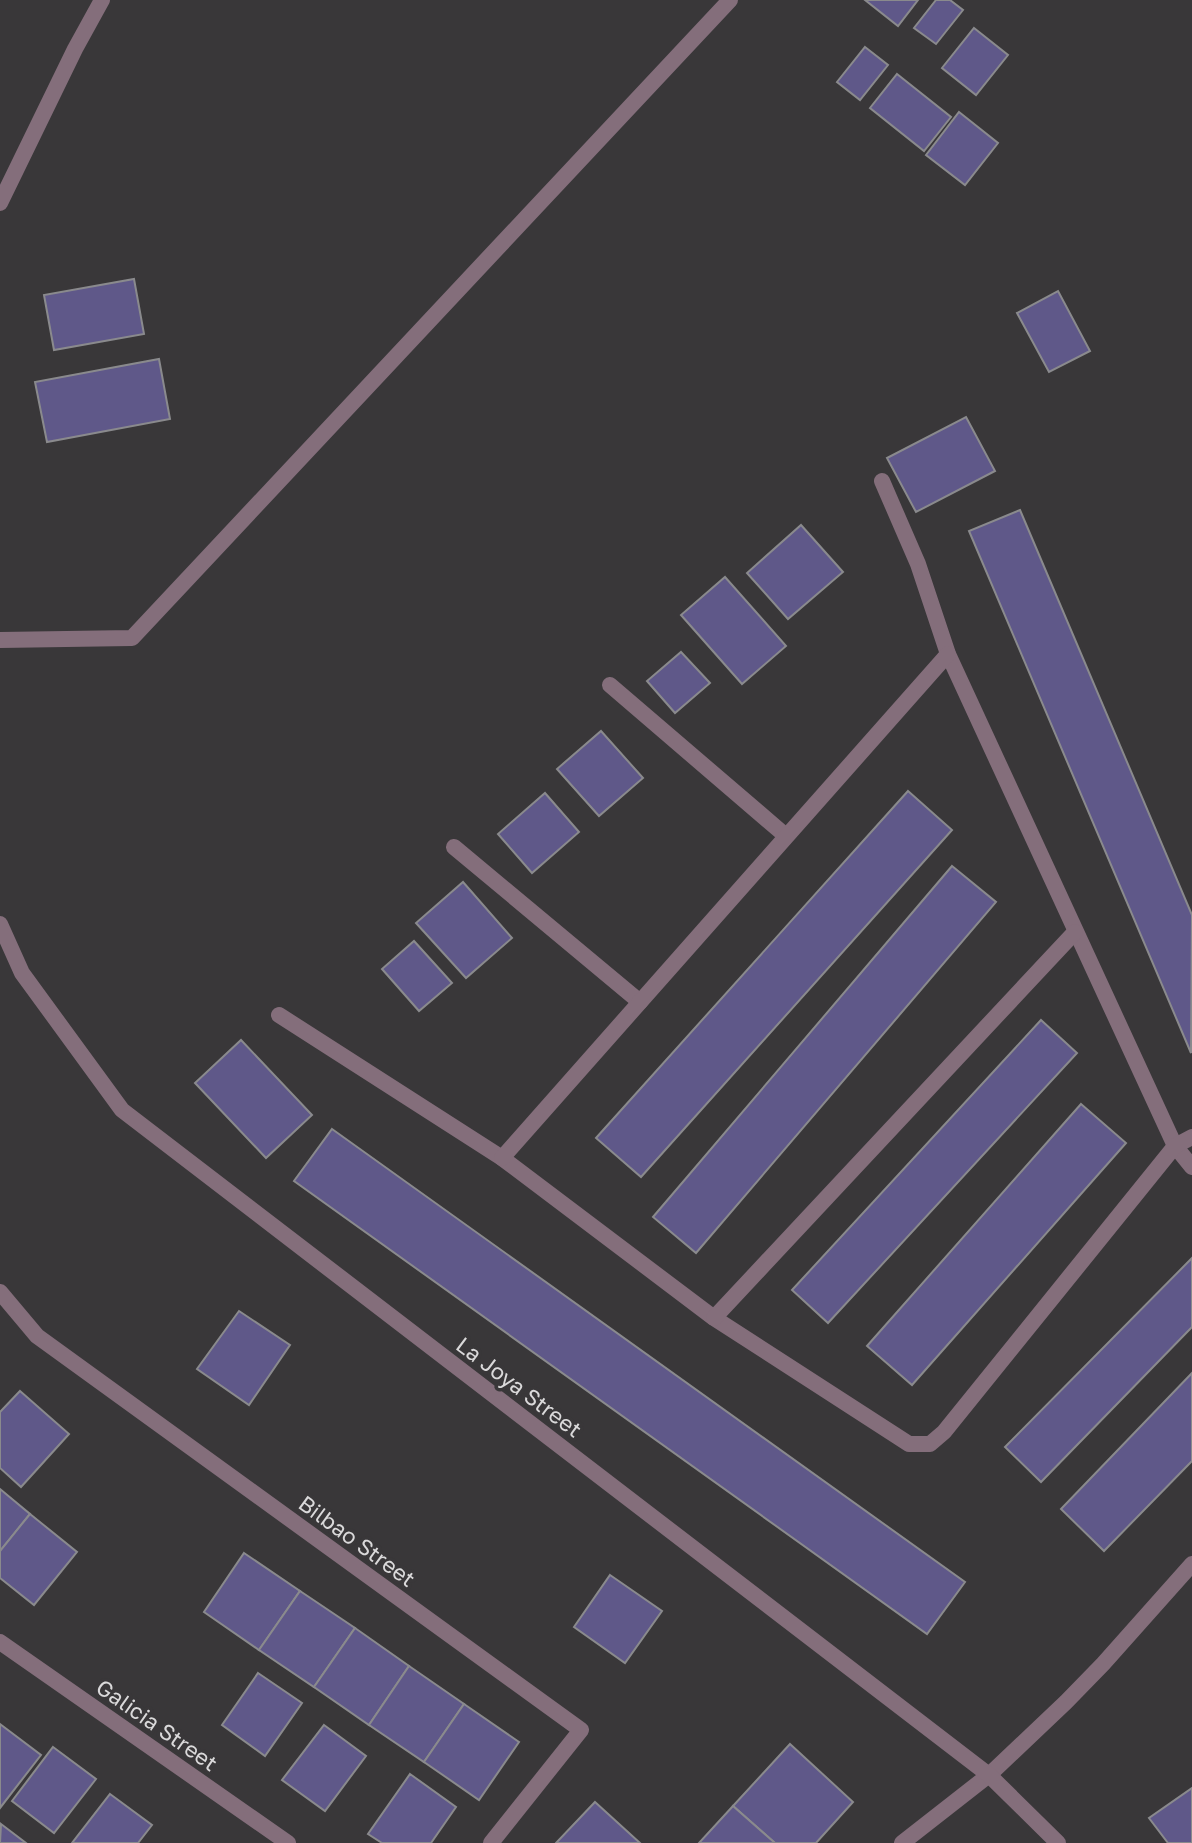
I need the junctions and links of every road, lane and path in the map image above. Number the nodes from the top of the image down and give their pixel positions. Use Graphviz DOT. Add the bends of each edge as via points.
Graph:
graph roads {
  1 [pos="102,0"];
  2 [pos="730,0"];
  3 [pos="0,203"];
  4 [pos="882,481"];
  5 [pos="0,640"];
  6 [pos="948,654"];
  7 [pos="610,685"];
  8 [pos="786,836"];
  9 [pos="454,847"];
  10 [pos="0,924"];
  11 [pos="1075,932"];
  12 [pos="640,1002"];
  13 [pos="279,1015"];
  14 [pos="1192,1137"];
  15 [pos="1175,1146"];
  16 [pos="502,1158"];
  17 [pos="1192,1167"];
  18 [pos="0,1292"];
  19 [pos="714,1318"];
  20 [pos="1192,1564"];
  21 [pos="0,1642"];
  22 [pos="989,1775"];
  23 [pos="288,1843"];
  24 [pos="491,1843"];
  25 [pos="902,1843"];
  26 [pos="1058,1843"];
  1 -- 3 [label="street"];
  2 -- 5 [label="street" via="132,638"];
  4 -- 6 [label="street" via="918,564"];
  6 -- 8 [label="street"];
  6 -- 11 [label="street"];
  7 -- 8 [label="street"];
  8 -- 12 [label="street"];
  9 -- 12 [label="street"];
  10 -- 22 [label="street, La Joya Street" via="22,973 122,1110"];
  11 -- 15 [label="street"];
  11 -- 19 [label="street"];
  12 -- 16 [label="street"];
  13 -- 16 [label="street"];
  14 -- 15 [label="street"];
  15 -- 17 [label="street"];
  15 -- 19 [label="street" via="930,1444 909,1444"];
  16 -- 19 [label="street"];
  18 -- 24 [label="street, Bilbao Street" via="37,1336 581,1730"];
  20 -- 22 [label="street" via="1094,1673"];
  21 -- 23 [label="street, Galicia Street"];
  22 -- 25 [label="street"];
  22 -- 26 [label="street, La Joya Street"];
}
